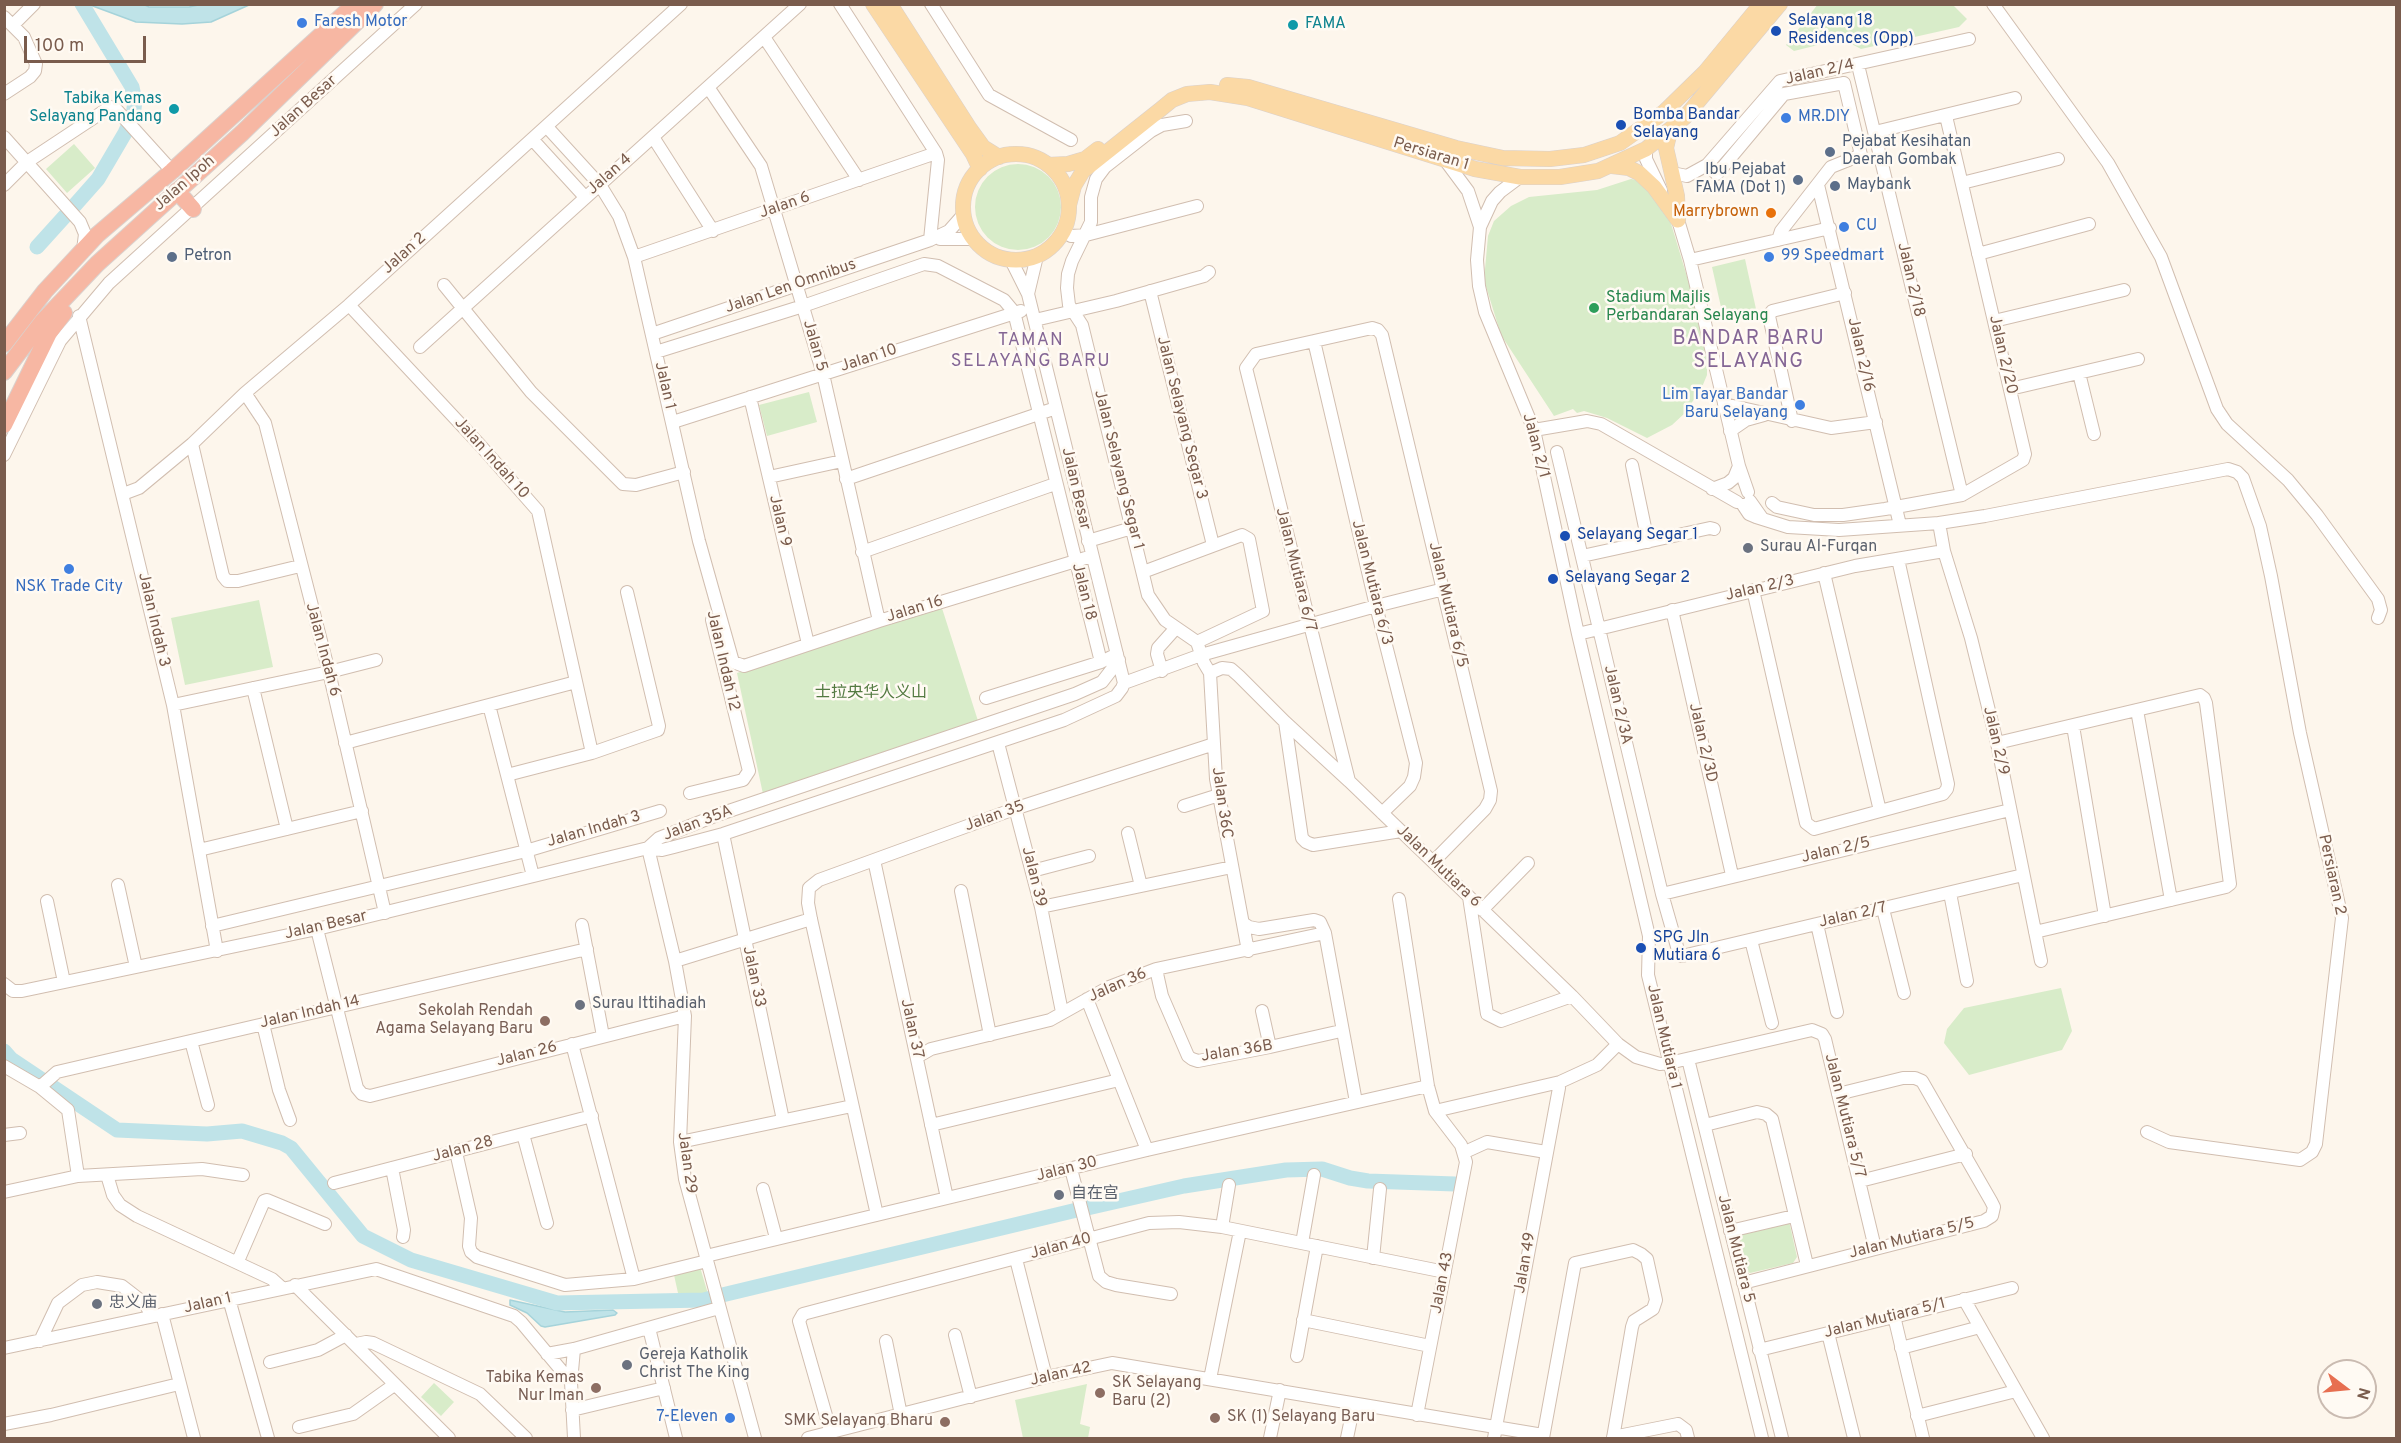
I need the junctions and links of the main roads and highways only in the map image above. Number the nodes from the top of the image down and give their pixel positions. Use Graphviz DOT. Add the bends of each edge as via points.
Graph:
graph roads {
  1 [pos="345,4"];
  2 [pos="355,4"];
  3 [pos="375,4"];
  4 [pos="388,4"];
  5 [pos="1761,4"];
  6 [pos="1780,4"];
  7 [pos="879,6"];
  8 [pos="1705,72"];
  9 [pos="273,104"];
  10 [pos="245,106"];
  11 [pos="1670,131"];
  12 [pos="1646,149"];
  13 [pos="1569,157"];
  14 [pos="999,158"];
  15 [pos="1048,165"];
  16 [pos="1611,166"];
  17 [pos="980,169"];
  18 [pos="1570,176"];
  19 [pos="177,191"];
  20 [pos="1069,205"];
  21 [pos="193,209"];
  22 [pos="149,215"];
  23 [pos="4,344"];
  24 [pos="4,372"];
  25 [pos="4,424"];
  1 -- 10 [label="highway"];
  2 -- 10 [label="highway, Jalan Ipoh"];
  3 -- 9 [label="highway, Jalan Ipoh"];
  4 -- 9 [label="highway"];
  5 -- 8 [label="main road, Persiaran 1"];
  6 -- 11 [label="main road, Persiaran 1"];
  7 -- 14 [label="main road" via="983,147"];
  7 -- 17 [label="main road"];
  8 -- 12 [label="main road" via="1689,98 1648,138"];
  8 -- 13 [label="main road, Persiaran 1" via="1664,112 1620,143 1594,154"];
  9 -- 19 [label="highway, Jalan Ipoh"];
  10 -- 23 [label="highway, Jalan Ipoh" via="107,226 45,291"];
  11 -- 12 [label="main road, Persiaran 1"];
  11 -- 16 [label="main road" via="1666,148 1678,220 1639,173"];
  12 -- 16 [label="main road, Persiaran 1"];
  13 -- 15 [label="main road, Persiaran 1" via="1493,156 1248,87 1219,84 1191,86 1164,95 1085,159"];
  13 -- 18 [label="main road"];
  14 -- 15 [label="main road" via="1016,154"];
  14 -- 17 [label="main road"];
  15 -- 20 [label="main road" via="1066,189"];
  16 -- 18 [label="main road, Persiaran 1"];
  17 -- 20 [label="main road" via="967,190 964,214 974,239 990,252 1011,260 1037,256 1057,242 1068,218"];
  18 -- 20 [label="main road, Persiaran 1" via="1520,177 1475,169 1248,98 1210,92 1187,94 1166,104 1083,171"];
  19 -- 21 [label="highway"];
  19 -- 22 [label="highway, Jalan Ipoh"];
  22 -- 24 [label="highway, Jalan Ipoh" via="42,322"];
  22 -- 25 [label="highway" via="56,322"];
}
